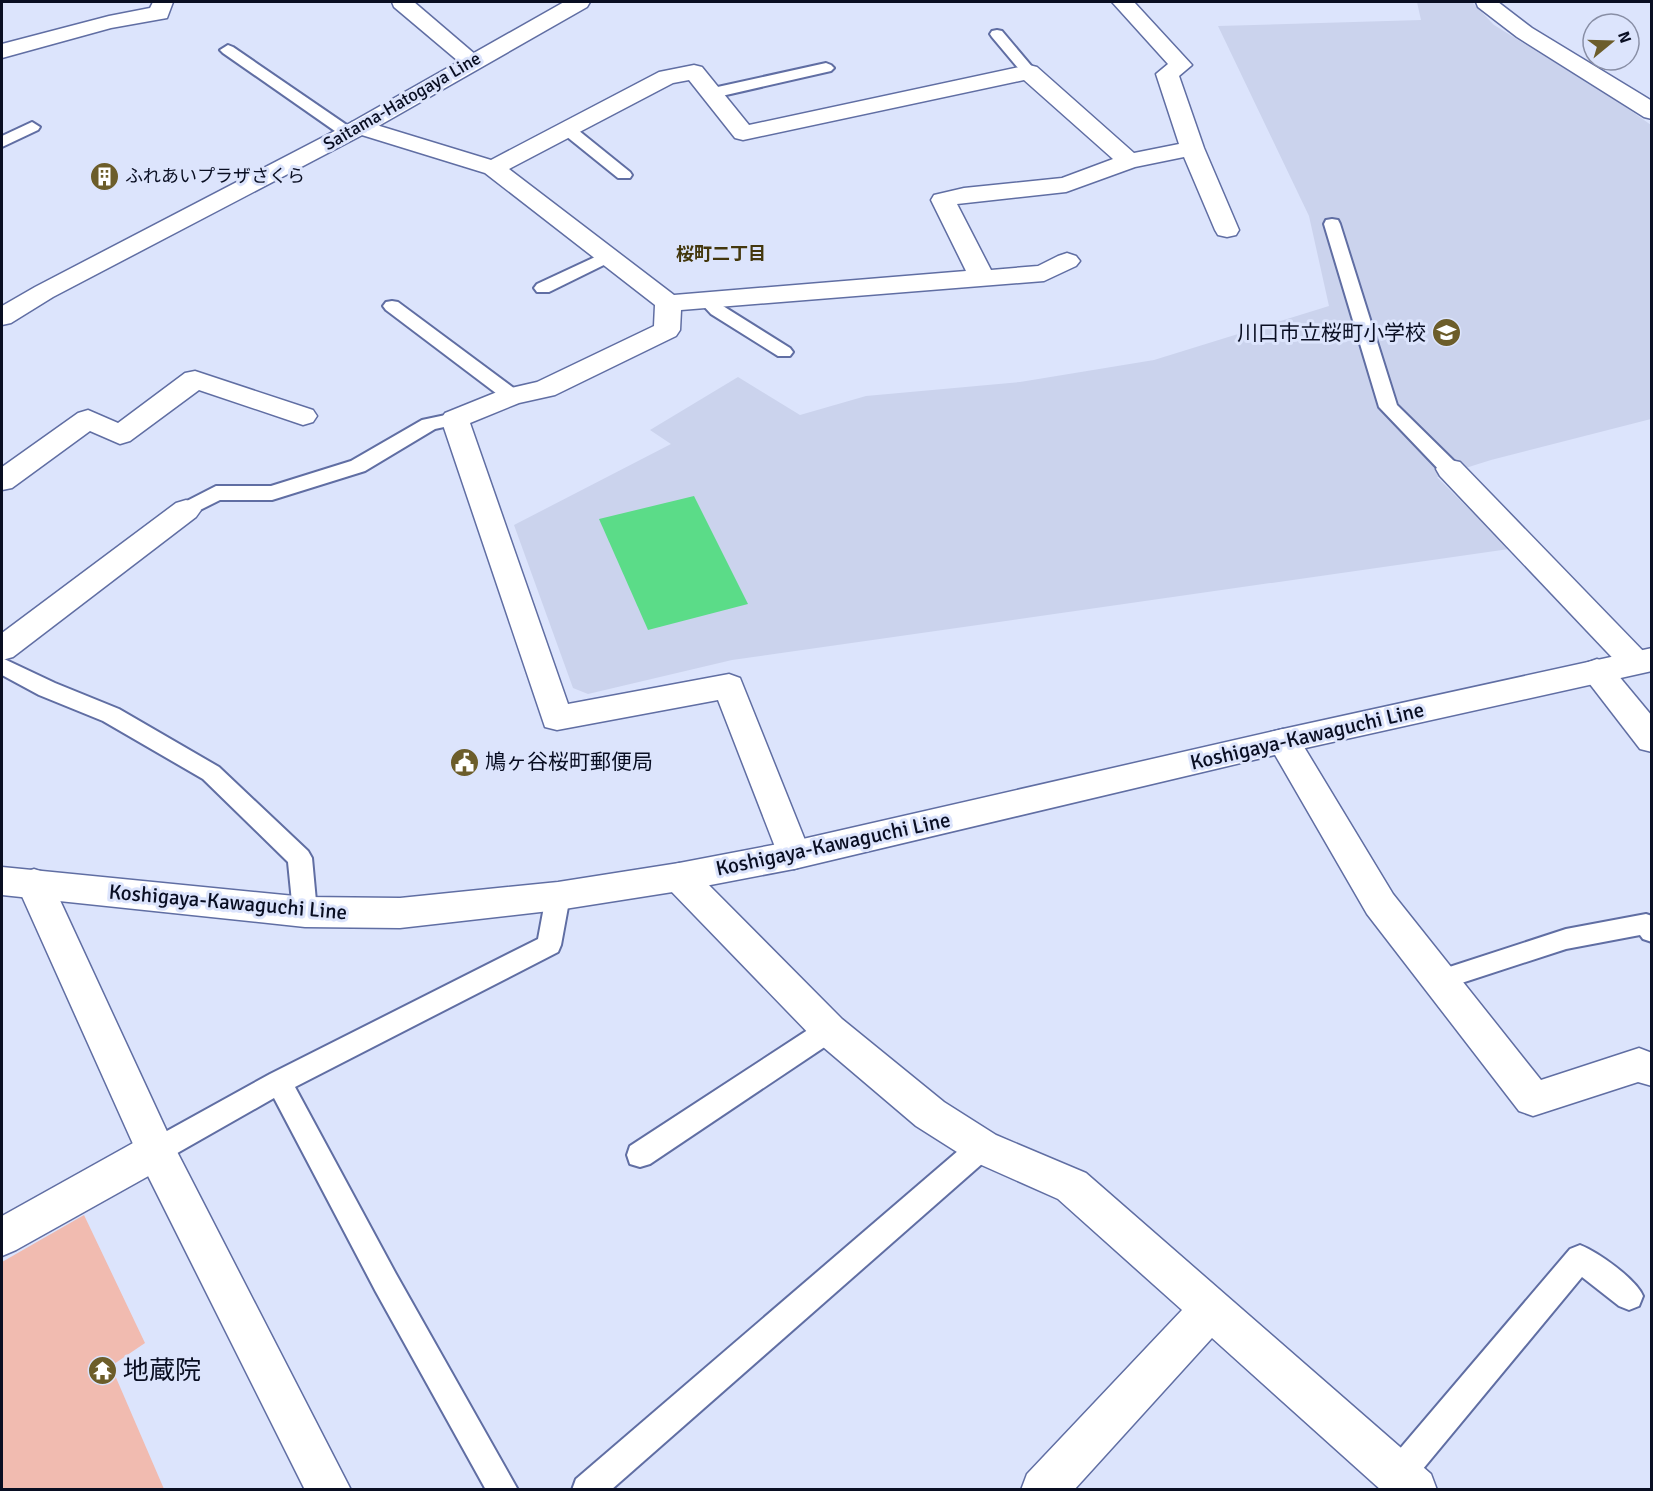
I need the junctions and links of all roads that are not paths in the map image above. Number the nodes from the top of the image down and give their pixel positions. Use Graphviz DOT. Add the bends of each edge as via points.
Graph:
graph roads {
  1 [pos="163,2"];
  2 [pos="402,2"];
  3 [pos="579,2"];
  4 [pos="1123,2"];
  5 [pos="1486,2"];
  6 [pos="997,34"];
  7 [pos="228,50"];
  8 [pos="2,51"];
  9 [pos="472,61"];
  10 [pos="826,68"];
  11 [pos="1029,72"];
  12 [pos="713,93"];
  13 [pos="1652,112"];
  14 [pos="32,128"];
  15 [pos="567,129"];
  16 [pos="354,130"];
  17 [pos="2,142"];
  18 [pos="1192,148"];
  19 [pos="1129,161"];
  20 [pos="493,168"];
  21 [pos="624,175"];
  22 [pos="1332,224"];
  23 [pos="1227,230"];
  24 [pos="608,256"];
  25 [pos="1067,261"];
  26 [pos="982,277"];
  27 [pos="543,288"];
  28 [pos="706,300"];
  29 [pos="668,303"];
  30 [pos="392,306"];
  31 [pos="2,317"];
  32 [pos="784,352"];
  33 [pos="512,396"];
  34 [pos="303,416"];
  35 [pos="455,419"];
  36 [pos="1450,469"];
  37 [pos="2,482"];
  38 [pos="186,510"];
  39 [pos="2,649"];
  40 [pos="1643,660"];
  41 [pos="2,666"];
  42 [pos="1597,671"];
  43 [pos="1652,740"];
  44 [pos="1282,741"];
  45 [pos="794,855"];
  46 [pos="679,877"];
  47 [pos="18,882"];
  48 [pos="558,896"];
  49 [pos="304,912"];
  50 [pos="1652,932"];
  51 [pos="1440,980"];
  52 [pos="829,1030"];
  53 [pos="1652,1070"];
  54 [pos="279,1082"];
  55 [pos="982,1147"];
  56 [pos="156,1151"];
  57 [pos="640,1155"];
  58 [pos="2,1237"];
  59 [pos="1629,1296"];
  60 [pos="1211,1309"];
  61 [pos="1400,1485"];
  62 [pos="328,1490"];
  63 [pos="503,1490"];
  64 [pos="587,1490"];
  65 [pos="1042,1490"];
  1 -- 8 [label="street" via="159,13 108,22"];
  2 -- 9 [label="street"];
  3 -- 9 [label="street, Saitama-Hatogaya Line"];
  4 -- 18 [label="street" via="1182,65 1167,74"];
  5 -- 13 [label="street" via="1507,21 1621,89"];
  6 -- 11 [label="lane"];
  7 -- 16 [label="lane"];
  9 -- 16 [label="street, Saitama-Hatogaya Line"];
  10 -- 12 [label="lane"];
  11 -- 12 [label="street" via="743,133"];
  11 -- 19 [label="street"];
  12 -- 15 [label="street" via="694,72 667,77"];
  14 -- 17 [label="lane"];
  15 -- 20 [label="street"];
  15 -- 21 [label="lane"];
  16 -- 20 [label="street"];
  16 -- 31 [label="street, Saitama-Hatogaya Line"];
  18 -- 19 [label="street"];
  18 -- 23 [label="street"];
  19 -- 26 [label="street" via="1066,185 942,200"];
  20 -- 24 [label="street"];
  22 -- 36 [label="lane" via="1388,407"];
  24 -- 27 [label="lane"];
  24 -- 29 [label="street"];
  25 -- 26 [label="street" via="1044,273"];
  26 -- 28 [label="street"];
  28 -- 29 [label="street"];
  28 -- 32 [label="lane"];
  29 -- 33 [label="street" via="667,330 545,389"];
  30 -- 33 [label="lane"];
  33 -- 35 [label="street"];
  34 -- 37 [label="street" via="195,379 120,435 88,419"];
  35 -- 38 [label="lane" via="429,424 358,466 272,493 216,493"];
  35 -- 45 [label="street" via="557,718 729,686"];
  36 -- 40 [label="street"];
  38 -- 39 [label="street"];
  40 -- 42 [label="street, Koshigaya-Kawaguchi Line"];
  41 -- 49 [label="lane" via="111,716 211,773 300,858"];
  42 -- 43 [label="street"];
  42 -- 44 [label="street, Koshigaya-Kawaguchi Line"];
  44 -- 45 [label="street, Koshigaya-Kawaguchi Line"];
  44 -- 51 [label="street" via="1380,904"];
  45 -- 46 [label="street, Koshigaya-Kawaguchi Line"];
  46 -- 48 [label="street, Koshigaya-Kawaguchi Line"];
  46 -- 52 [label="street"];
  47 -- 49 [label="street, Koshigaya-Kawaguchi Line"];
  47 -- 56 [label="street"];
  48 -- 49 [label="street, Koshigaya-Kawaguchi Line" via="400,913"];
  48 -- 54 [label="lane" via="549,945"];
  50 -- 51 [label="lane" via="1646,924 1566,939"];
  51 -- 53 [label="street" via="1533,1099 1639,1065"];
  52 -- 55 [label="street" via="930,1114"];
  52 -- 57 [label="lane"];
  54 -- 56 [label="lane"];
  54 -- 63 [label="lane" via="386,1284"];
  55 -- 60 [label="street" via="1072,1186"];
  55 -- 64 [label="lane"];
  56 -- 58 [label="street"];
  56 -- 62 [label="street"];
  59 -- 61 [label="lane" via="1580,1258"];
  60 -- 61 [label="street"];
  60 -- 65 [label="street"];
}
